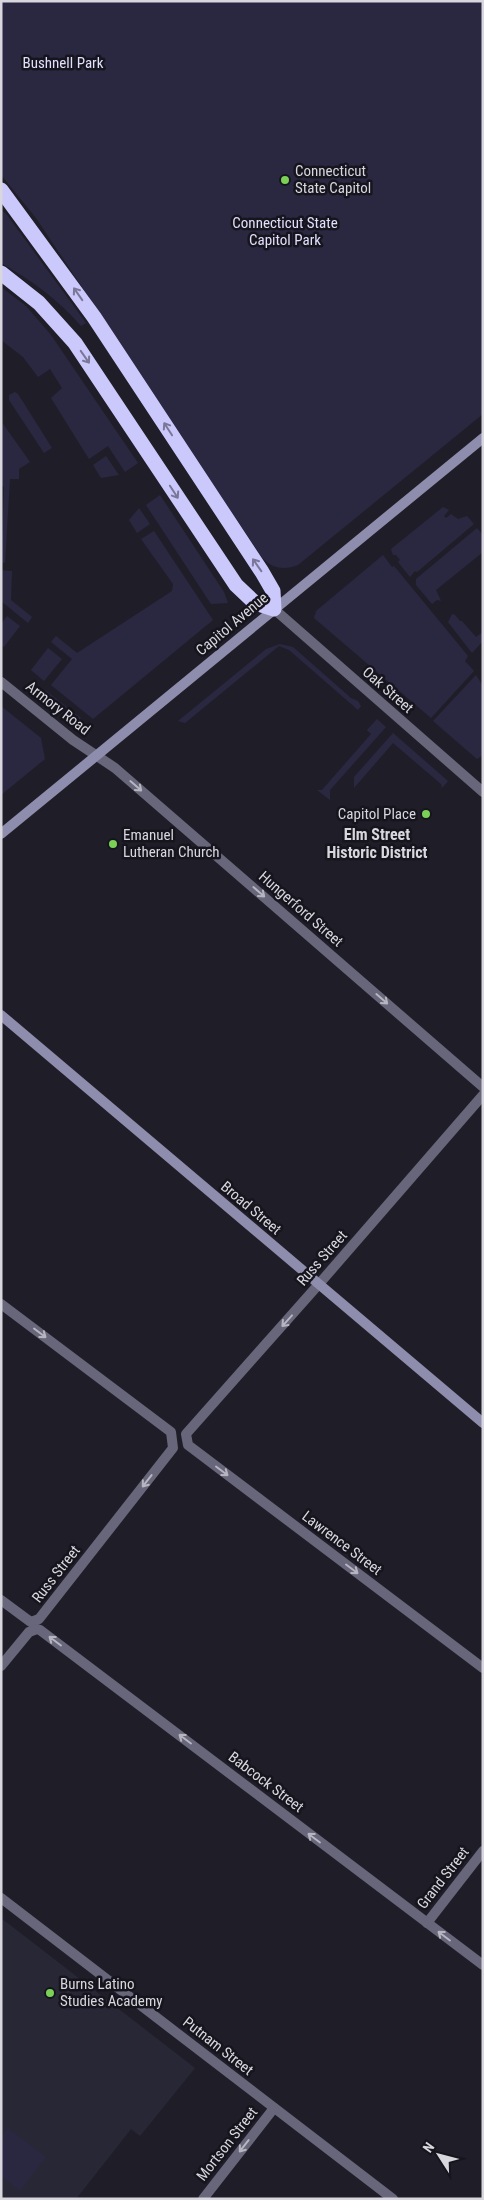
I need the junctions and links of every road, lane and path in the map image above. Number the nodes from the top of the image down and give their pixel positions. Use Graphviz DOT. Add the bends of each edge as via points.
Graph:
graph roads {
  1 [pos="1,190"];
  2 [pos="1,274"];
  3 [pos="483,438"];
  4 [pos="274,609"];
  5 [pos="1,682"];
  6 [pos="98,756"];
  7 [pos="483,792"];
  8 [pos="1,834"];
  9 [pos="1,1016"];
  10 [pos="483,1086"];
  11 [pos="483,1095"];
  12 [pos="319,1284"];
  13 [pos="1,1304"];
  14 [pos="483,1423"];
  15 [pos="187,1440"];
  16 [pos="1,1600"];
  17 [pos="1,1666"];
  18 [pos="483,1668"];
  19 [pos="483,1851"];
  20 [pos="1,1898"];
  21 [pos="427,1923"];
  22 [pos="483,1965"];
  23 [pos="274,2108"];
  24 [pos="203,2199"];
  25 [pos="393,2199"];
  4 -- 1 [label="highway, one-way" via="273,591 262,572 94,316"];
  2 -- 4 [label="highway, one-way" via="39,303 75,343 236,585 252,601"];
  3 -- 4 [label="main road, Capitol Avenue"];
  4 -- 6 [label="main road, Capitol Avenue"];
  4 -- 7 [label="street, Oak Street"];
  5 -- 6 [label="street, Armory Road"];
  6 -- 8 [label="main road, Capitol Avenue"];
  6 -- 10 [label="street, Hungerford Street, one-way" via="116,768"];
  9 -- 12 [label="main road, Broad Street"];
  11 -- 12 [label="street, Russ Street"];
  12 -- 14 [label="main road, Broad Street"];
  12 -- 15 [label="street, Russ Street, one-way" via="186,1434"];
  13 -- 16 [label="street, Russ Street, one-way" via="171,1432 172,1441 172,1448 39,1619 31,1622"];
  15 -- 18 [label="street, Lawrence Street, one-way" via="188,1445"];
  21 -- 17 [label="street, Babcock Street, one-way" via="40,1630 29,1632"];
  19 -- 21 [label="street, Grand Street"];
  20 -- 23 [label="street, Putnam Street"];
  22 -- 21 [label="street, Babcock Street, one-way"];
  23 -- 24 [label="street, Mortson Street, one-way"];
  23 -- 25 [label="street, Putnam Street"];
}
